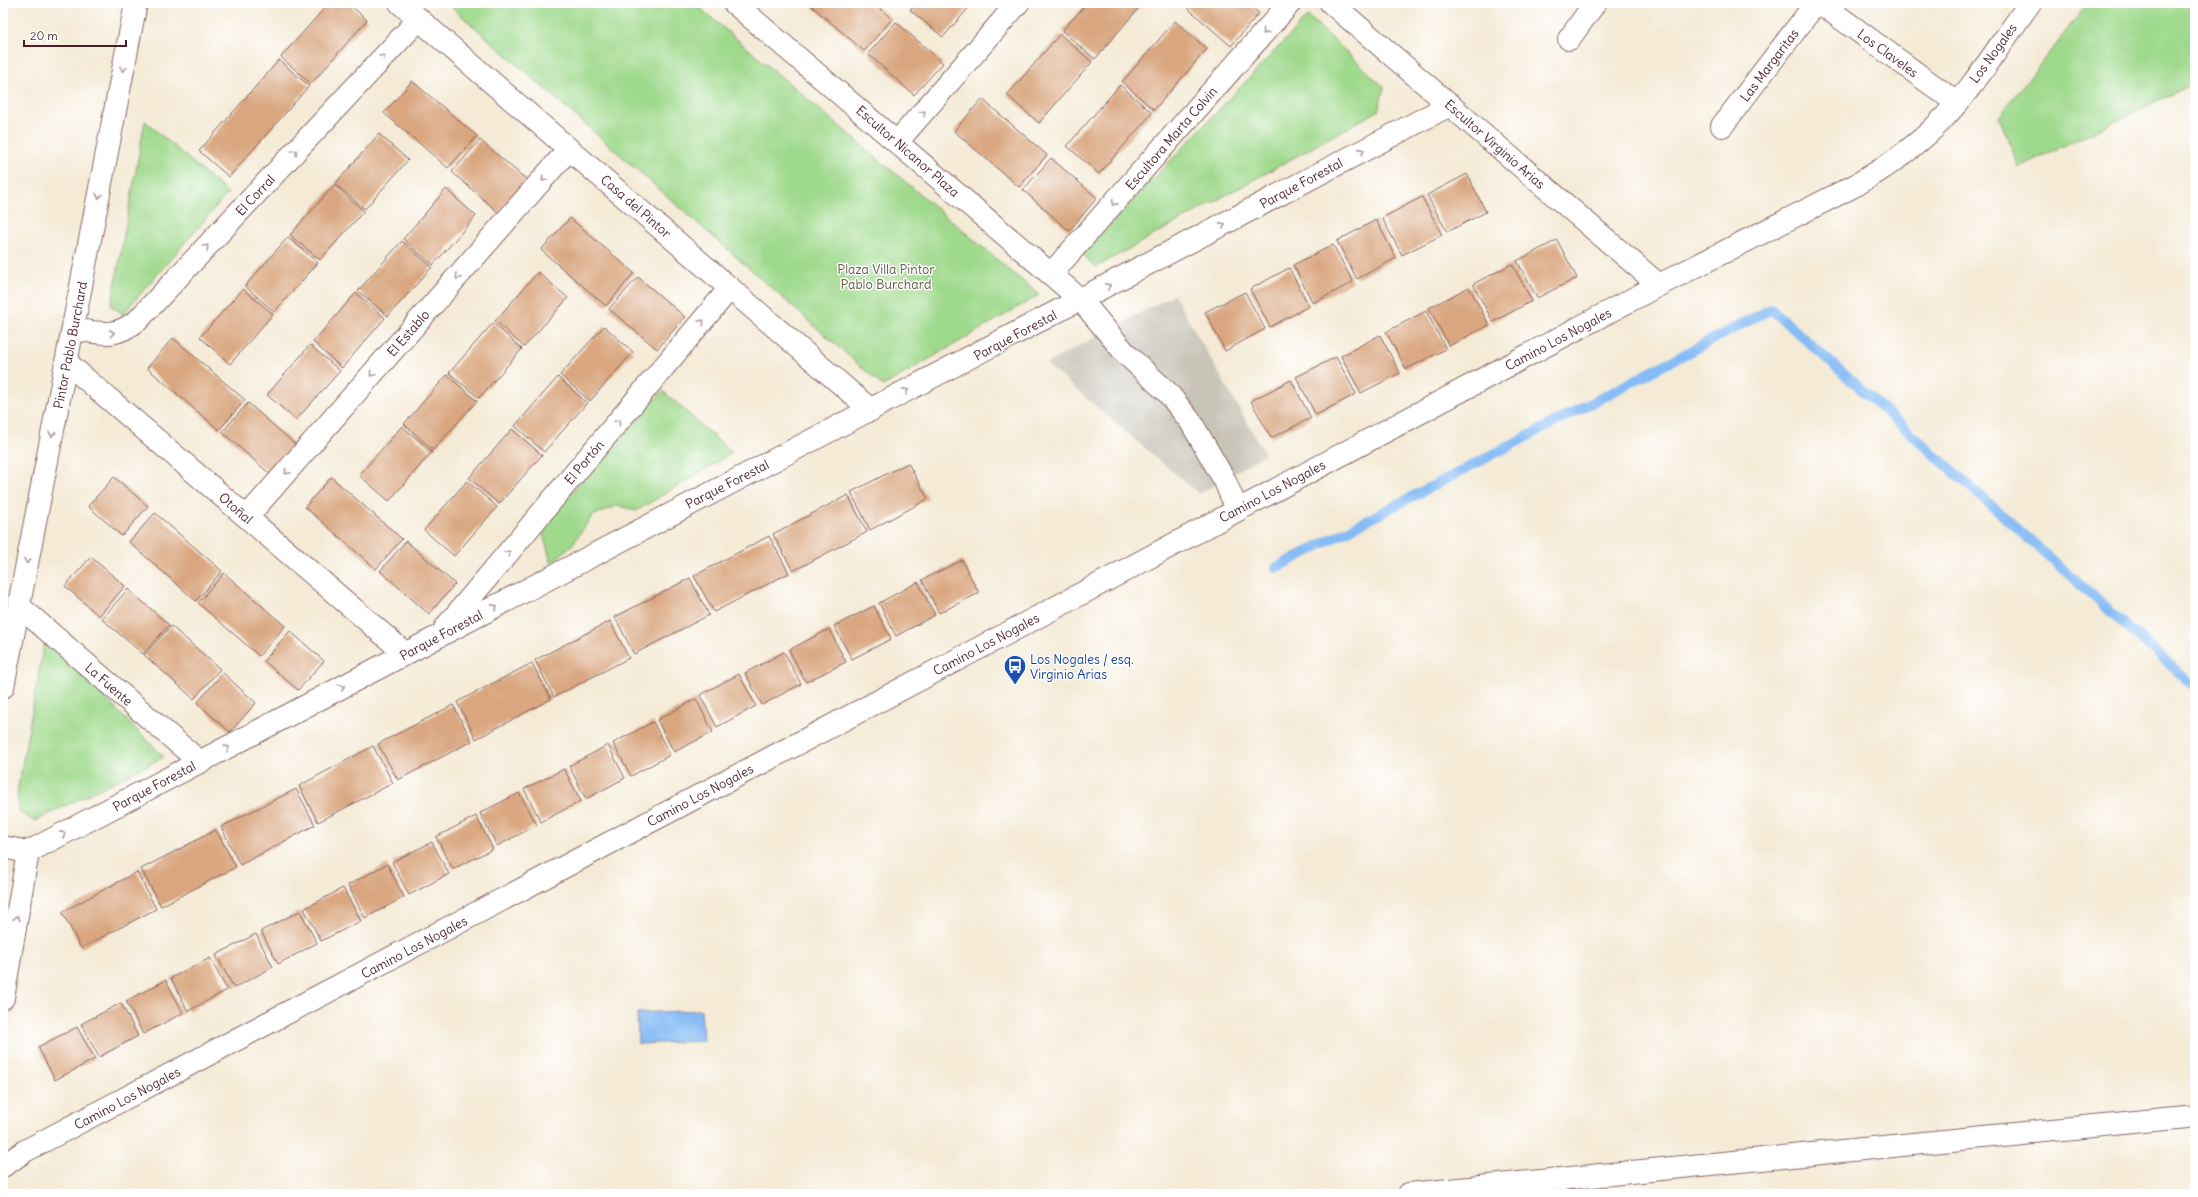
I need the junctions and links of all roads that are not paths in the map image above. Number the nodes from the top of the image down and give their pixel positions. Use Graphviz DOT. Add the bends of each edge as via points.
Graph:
graph roads {
  1 [pos="136,3"];
  2 [pos="400,3"];
  3 [pos="1018,3"];
  4 [pos="1290,3"];
  5 [pos="1331,3"];
  6 [pos="1595,3"];
  7 [pos="1816,3"];
  8 [pos="1820,3"];
  9 [pos="2030,3"];
  10 [pos="739,5"];
  11 [pos="418,19"];
  12 [pos="1569,39"];
  13 [pos="1956,103"];
  14 [pos="1450,105"];
  15 [pos="1722,126"];
  16 [pos="898,142"];
  17 [pos="569,149"];
  18 [pos="1051,274"];
  19 [pos="1659,285"];
  20 [pos="730,288"];
  21 [pos="1081,300"];
  22 [pos="73,329"];
  23 [pos="66,362"];
  24 [pos="871,410"];
  25 [pos="1236,510"];
  26 [pos="247,518"];
  27 [pos="18,606"];
  28 [pos="438,637"];
  29 [pos="406,654"];
  30 [pos="3,687"];
  31 [pos="200,762"];
  32 [pos="3,847"];
  33 [pos="28,852"];
  34 [pos="3,998"];
  35 [pos="2195,1116"];
  36 [pos="3,1166"];
  37 [pos="1408,1194"];
  1 -- 22 [label="street, Pintor Pablo Burchard, one-way"];
  2 -- 11 [label="street, Casa del Pintor"];
  16 -- 3 [label="street, one-way"];
  4 -- 18 [label="street, Escultora Marta Colvin, one-way"];
  5 -- 14 [label="street, Escultor Virginio Arias"];
  6 -- 12 [label="street"];
  7 -- 15 [label="street, Las Margaritas"];
  8 -- 13 [label="street, Los Claveles"];
  9 -- 13 [label="street, Los Nogales"];
  10 -- 16 [label="street, Escultor Nicanor Plaza"];
  11 -- 17 [label="street, Casa del Pintor"];
  22 -- 11 [label="street, El Corral, one-way" via="107,334 119,332 138,320"];
  13 -- 19 [label="street, Camino Los Nogales" via="1915,145 1886,167 1856,185"];
  14 -- 19 [label="street, Escultor Virginio Arias"];
  21 -- 14 [label="street, Parque Forestal, one-way"];
  16 -- 18 [label="street, Escultor Nicanor Plaza"];
  17 -- 20 [label="street, Casa del Pintor"];
  17 -- 26 [label="street, El Establo, one-way"];
  18 -- 21 [label="street, Escultor Nicanor Plaza"];
  19 -- 25 [label="street, Camino Los Nogales"];
  20 -- 24 [label="street, Casa del Pintor"];
  28 -- 20 [label="street, El Portón, one-way"];
  24 -- 21 [label="street, Parque Forestal, one-way"];
  21 -- 25 [label="street, Escultor Nicanor Plaza" via="1126,354 1168,393 1191,422 1225,481"];
  22 -- 23 [label="street, Pintor Pablo Burchard"];
  23 -- 26 [label="street, Otoñal"];
  23 -- 27 [label="street, Pintor Pablo Burchard, one-way"];
  28 -- 24 [label="street, Parque Forestal, one-way"];
  25 -- 36 [label="street, Camino Los Nogales" via="25,1151"];
  26 -- 29 [label="street, Otoñal"];
  27 -- 30 [label="street, Pintor Pablo Burchard"];
  27 -- 31 [label="street, La Fuente"];
  28 -- 29 [label="street, Parque Forestal"];
  31 -- 29 [label="street, Parque Forestal, one-way"];
  33 -- 31 [label="street, Parque Forestal, one-way"];
  32 -- 33 [label="street"];
  34 -- 33 [label="street, one-way"];
  35 -- 37 [label="street"];
}
